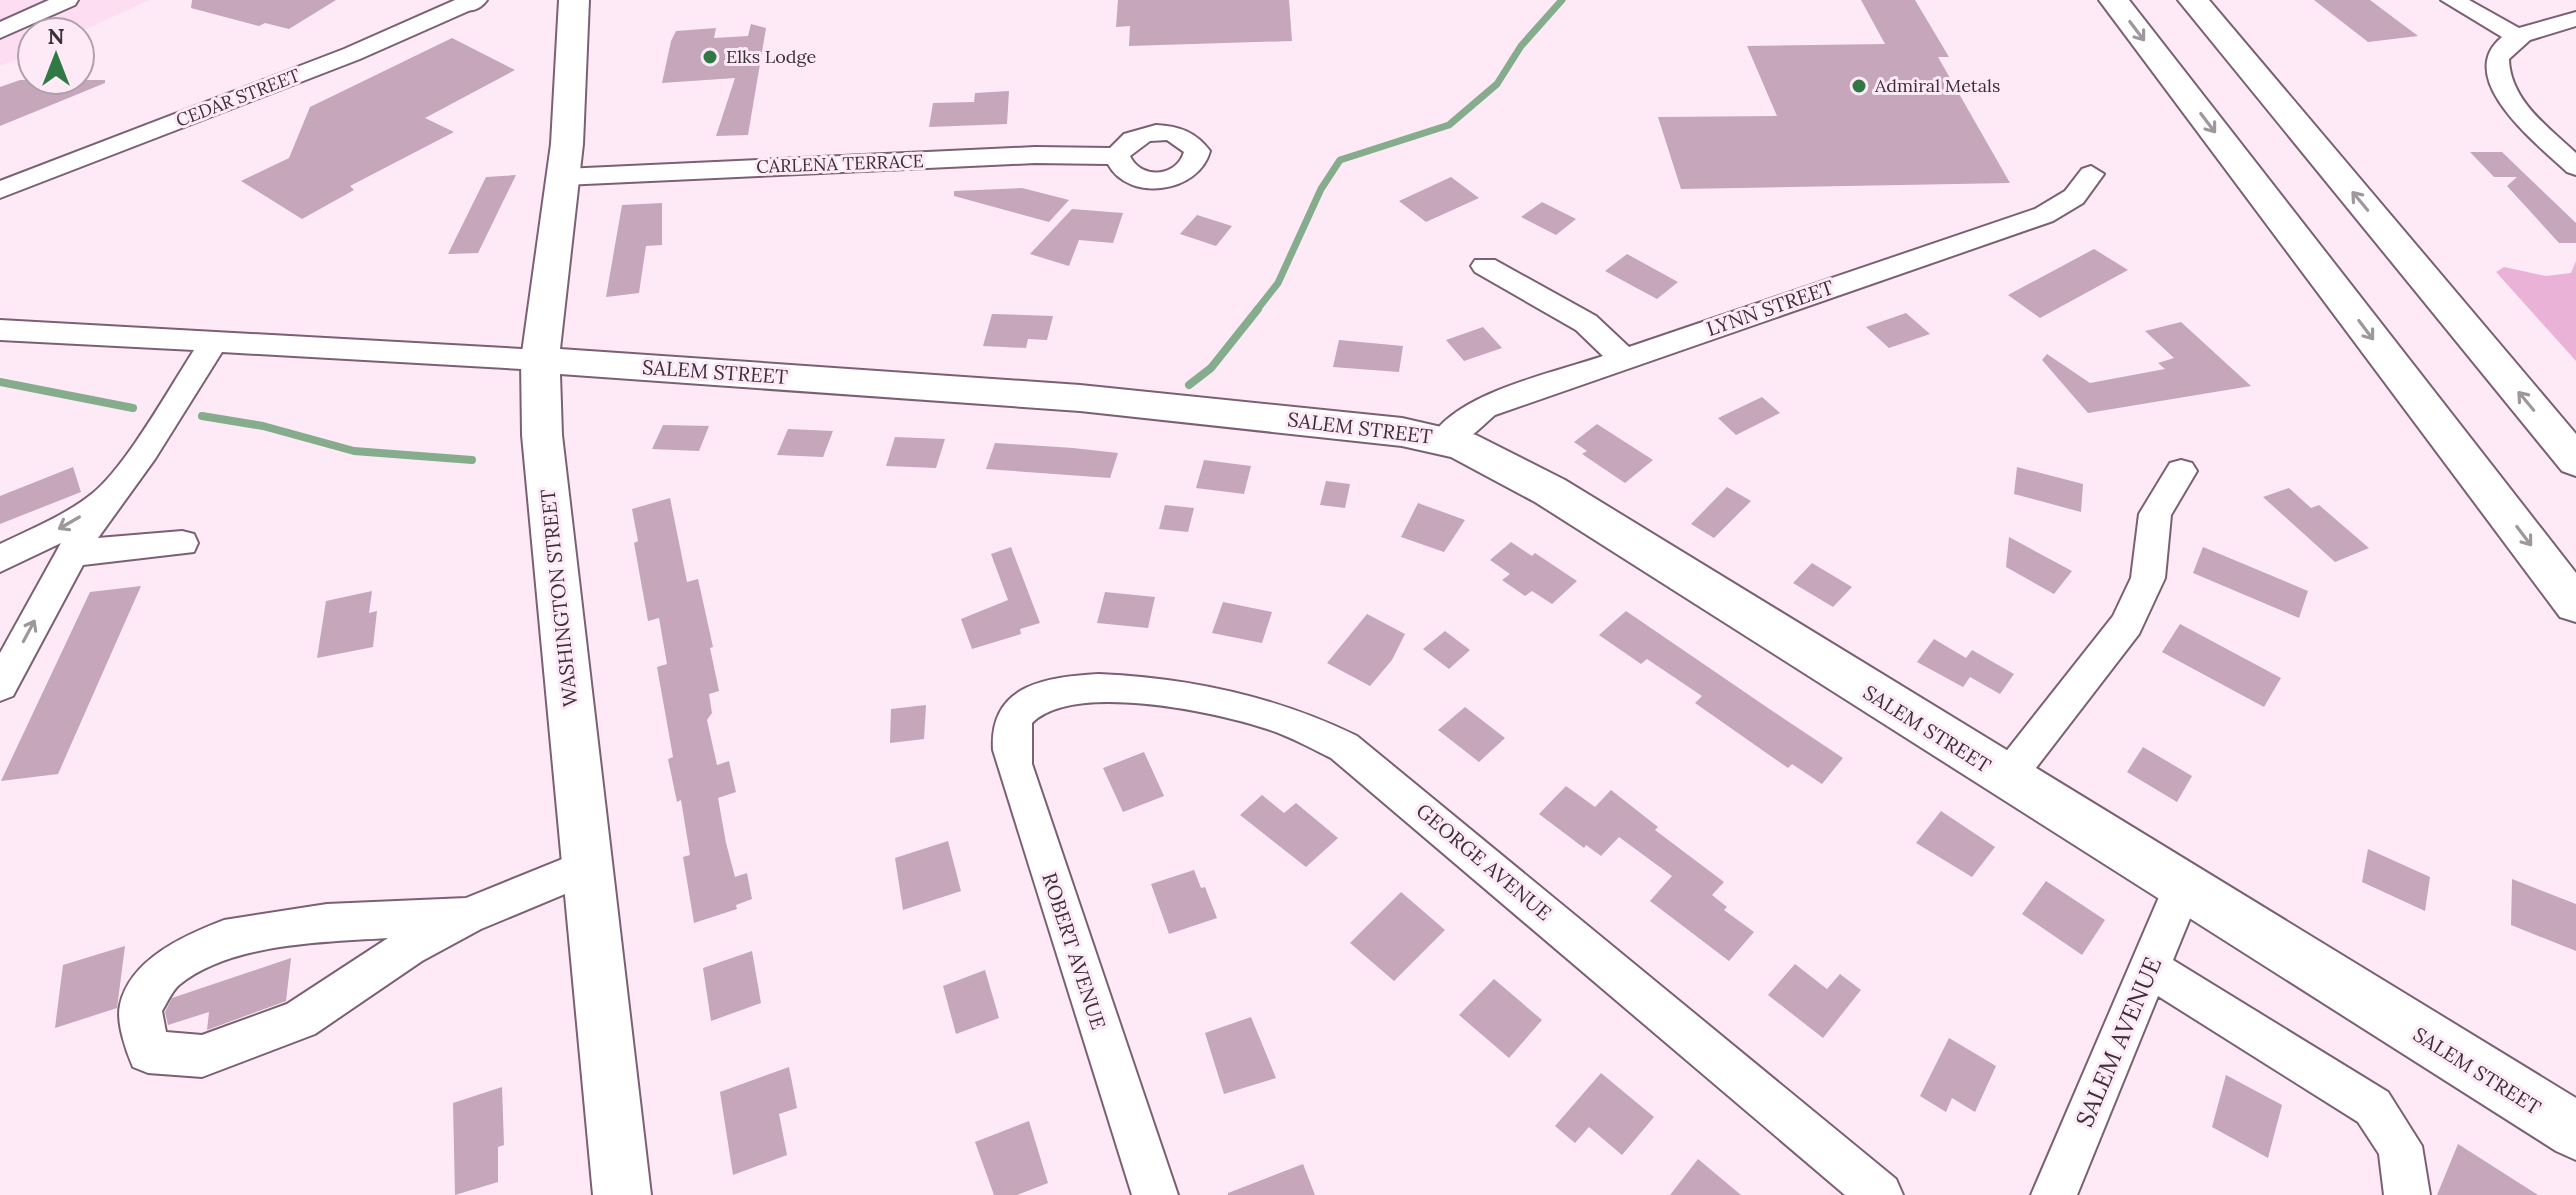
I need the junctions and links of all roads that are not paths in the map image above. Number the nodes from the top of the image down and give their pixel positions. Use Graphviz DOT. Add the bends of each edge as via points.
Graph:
graph roads {
  1 [pos="67,0"];
  2 [pos="574,0"];
  3 [pos="2114,0"];
  4 [pos="2193,0"];
  5 [pos="2452,0"];
  6 [pos="471,1"];
  7 [pos="2576,19"];
  8 [pos="0,31"];
  9 [pos="2519,37"];
  10 [pos="1117,156"];
  11 [pos="2576,167"];
  12 [pos="2091,174"];
  13 [pos="564,177"];
  14 [pos="0,190"];
  15 [pos="1485,266"];
  16 [pos="0,330"];
  17 [pos="214,342"];
  18 [pos="1624,359"];
  19 [pos="540,360"];
  20 [pos="1445,439"];
  21 [pos="2576,461"];
  22 [pos="2181,471"];
  23 [pos="106,500"];
  24 [pos="182,543"];
  25 [pos="0,559"];
  26 [pos="65,565"];
  27 [pos="0,567"];
  28 [pos="2576,605"];
  29 [pos="0,686"];
  30 [pos="1023,707"];
  31 [pos="2006,779"];
  32 [pos="587,867"];
  33 [pos="2182,889"];
  34 [pos="467,916"];
  35 [pos="2151,969"];
  36 [pos="2576,1131"];
  37 [pos="622,1195"];
  38 [pos="1155,1195"];
  39 [pos="1880,1195"];
  40 [pos="2054,1195"];
  41 [pos="2407,1195"];
  1 -- 8 [label="street"];
  2 -- 13 [label="main road, WASHINGTON STREET"];
  3 -- 28 [label="main road, one-way"];
  21 -- 4 [label="main road, one-way"];
  5 -- 9 [label="street"];
  6 -- 14 [label="street, CEDAR STREET" via="338,59"];
  7 -- 9 [label="street"];
  9 -- 11 [label="street" via="2499,53 2497,73 2506,95"];
  10 -- 13 [label="street, CARLENA TERRACE" via="1035,155"];
  12 -- 18 [label="street, LYNN STREET" via="2074,197 2031,220"];
  13 -- 19 [label="main road, WASHINGTON STREET"];
  15 -- 18 [label="street" via="1586,323"];
  16 -- 17 [label="street, SALEM STREET"];
  17 -- 19 [label="street, SALEM STREET"];
  17 -- 23 [label="street"];
  18 -- 20 [label="street, LYNN STREET" via="1484,408"];
  19 -- 20 [label="main road, SALEM STREET" via="1080,398"];
  19 -- 32 [label="main road, WASHINGTON STREET" via="542,435"];
  20 -- 31 [label="main road, SALEM STREET" via="1550,491"];
  22 -- 31 [label="street" via="2155,514 2148,578 2127,624"];
  23 -- 25 [label="street, one-way"];
  23 -- 26 [label="street"];
  24 -- 26 [label="street"];
  26 -- 27 [label="street"];
  29 -- 26 [label="street, one-way"];
  30 -- 38 [label="street, ROBERT AVENUE" via="1010,737 1013,764"];
  30 -- 39 [label="street, GEORGE AVENUE" via="1058,690 1115,689 1251,709 1344,747"];
  31 -- 33 [label="main road, SALEM STREET"];
  32 -- 34 [label="street"];
  32 -- 37 [label="main road, WASHINGTON STREET"];
  33 -- 35 [label="street, SALEM AVENUE"];
  33 -- 36 [label="main road, SALEM STREET"];
  34 -- 34 [label="street" via="327,923 224,939 163,972 140,1007 148,1052 202,1056 300,1020 408,948"];
  35 -- 40 [label="street, SALEM AVENUE"];
  35 -- 41 [label="street" via="2373,1107 2400,1146"];
}
